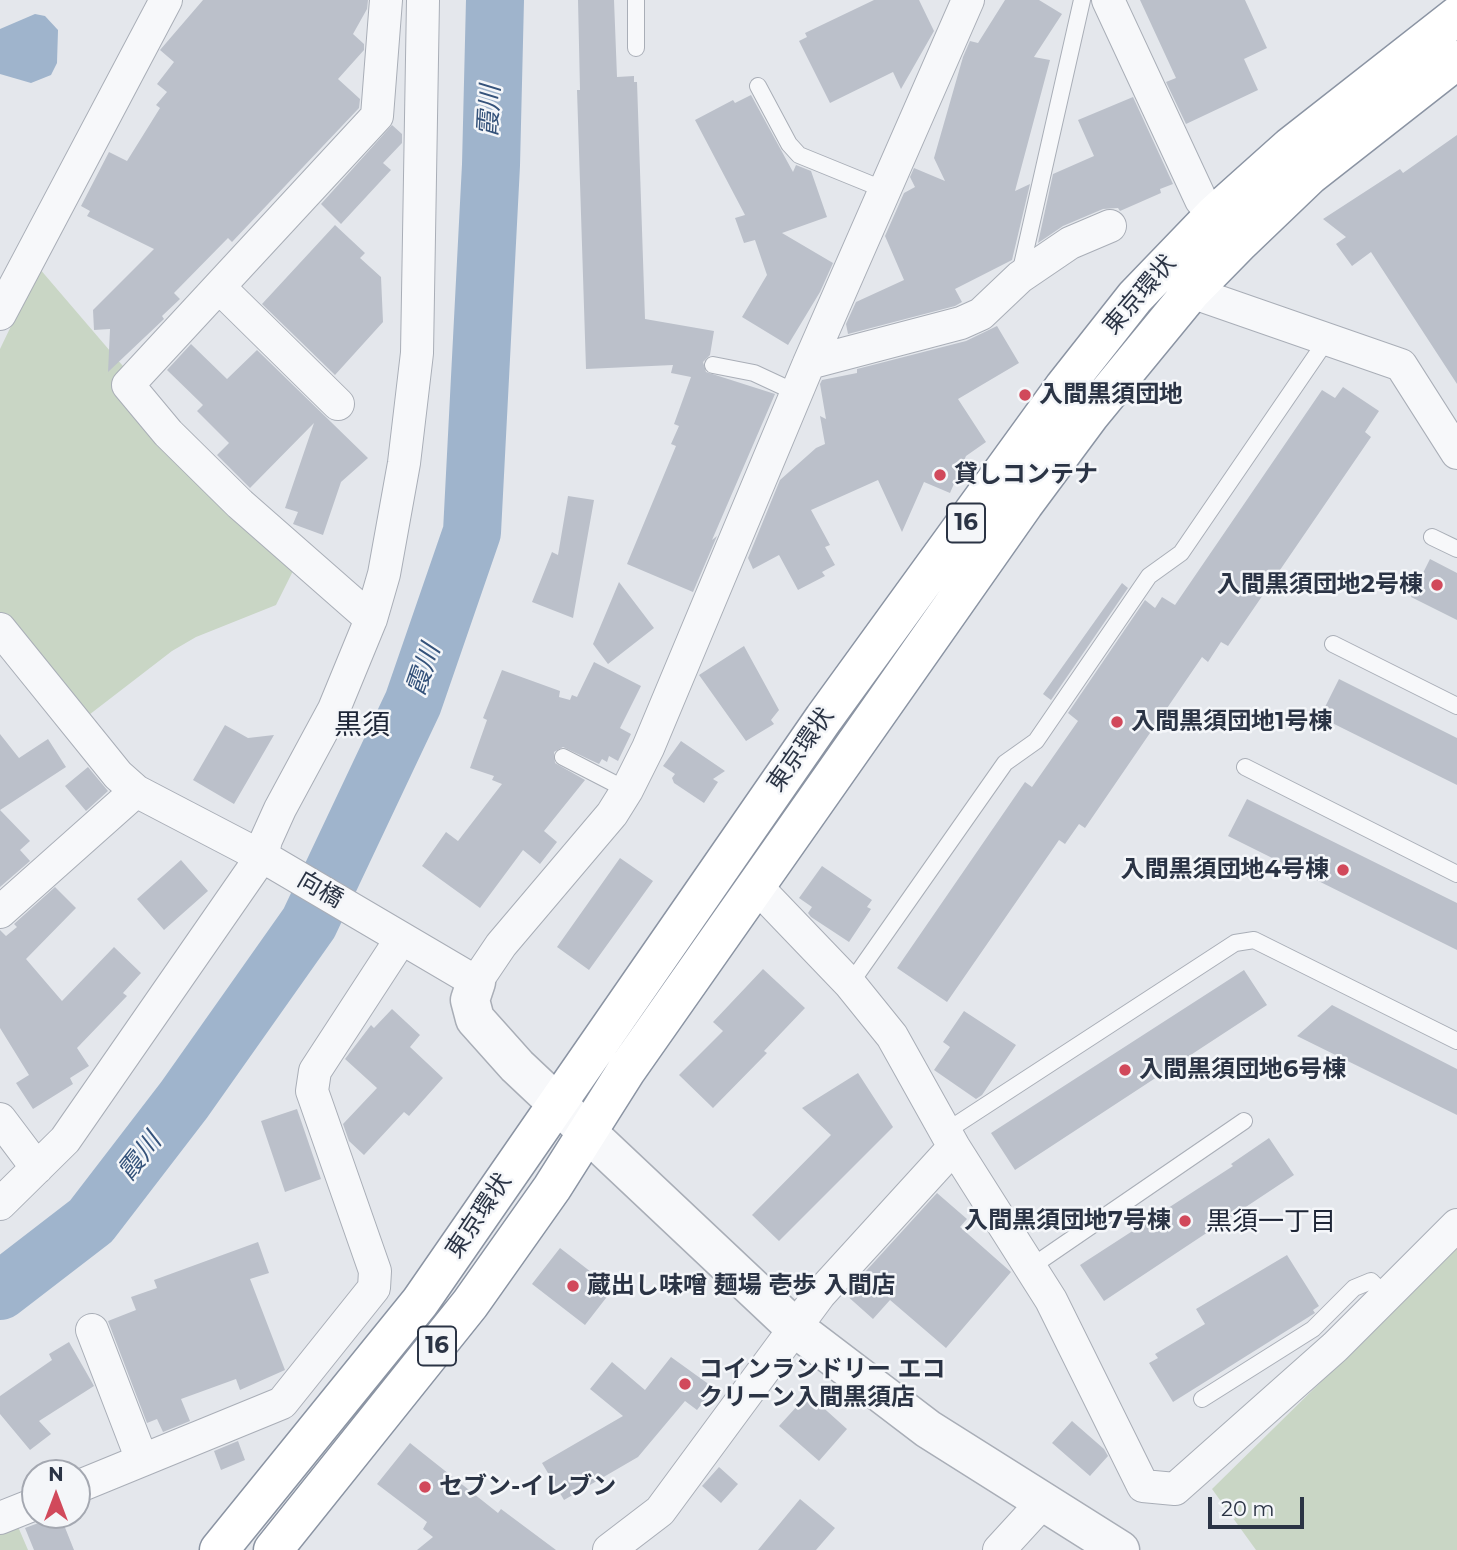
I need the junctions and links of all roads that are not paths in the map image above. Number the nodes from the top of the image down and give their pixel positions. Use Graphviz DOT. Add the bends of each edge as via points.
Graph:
graph roads {
  1 [pos="166,0"];
  2 [pos="386,0"];
  3 [pos="423,0"];
  4 [pos="636,0"];
  5 [pos="968,0"];
  6 [pos="1082,0"];
  7 [pos="1108,0"];
  8 [pos="1457,16"];
  9 [pos="636,48"];
  10 [pos="1457,60"];
  11 [pos="758,86"];
  12 [pos="885,190"];
  13 [pos="1214,215"];
  14 [pos="1110,226"];
  15 [pos="1020,277"];
  16 [pos="220,288"];
  17 [pos="1192,292"];
  18 [pos="0,314"];
  19 [pos="1326,341"];
  20 [pos="809,363"];
  21 [pos="713,365"];
  22 [pos="797,393"];
  23 [pos="338,404"];
  24 [pos="1457,453"];
  25 [pos="1432,537"];
  26 [pos="1457,549"];
  27 [pos="371,619"];
  28 [pos="1,631"];
  29 [pos="1333,643"];
  30 [pos="1457,706"];
  31 [pos="563,757"];
  32 [pos="1245,767"];
  33 [pos="627,790"];
  34 [pos="136,791"];
  35 [pos="267,859"];
  36 [pos="1457,874"];
  37 [pos="756,886"];
  38 [pos="0,912"];
  39 [pos="401,939"];
  40 [pos="476,982"];
  41 [pos="850,984"];
  42 [pos="1457,1041"];
  43 [pos="558,1104"];
  44 [pos="0,1119"];
  45 [pos="1244,1121"];
  46 [pos="587,1131"];
  47 [pos="949,1139"];
  48 [pos="37,1168"];
  49 [pos="0,1204"];
  50 [pos="1457,1225"];
  51 [pos="1031,1267"];
  52 [pos="1386,1296"];
  53 [pos="794,1327"];
  54 [pos="92,1331"];
  55 [pos="1202,1399"];
  56 [pos="142,1461"];
  57 [pos="91,1481"];
  58 [pos="1043,1502"];
  59 [pos="21,1510"];
  60 [pos="0,1518"];
  61 [pos="219,1550"];
  62 [pos="273,1550"];
  63 [pos="609,1550"];
  64 [pos="999,1550"];
  65 [pos="1120,1550"];
  1 -- 18 [label="street"];
  2 -- 16 [label="street" via="377,116"];
  3 -- 27 [label="street" via="416,353 404,463"];
  4 -- 9 [label="lane"];
  5 -- 12 [label="street"];
  6 -- 15 [label="lane"];
  7 -- 13 [label="street" via="1201,200"];
  8 -- 13 [label="highway, 東京環状 / 16" via="1373,79"];
  10 -- 17 [label="highway, 東京環状 / 16" via="1310,175"];
  11 -- 12 [label="lane" via="799,155"];
  12 -- 20 [label="street"];
  13 -- 43 [label="highway, 東京環状 / 16" via="1135,297 1064,387 748,824"];
  14 -- 15 [label="street" via="1070,243"];
  15 -- 20 [label="street" via="981,314 961,323"];
  16 -- 23 [label="street"];
  16 -- 27 [label="street" via="128,385 168,433 240,504"];
  17 -- 19 [label="street"];
  17 -- 37 [label="highway, 東京環状 / 16" via="1090,415 1024,504"];
  19 -- 24 [label="street" via="1401,365"];
  19 -- 41 [label="lane" via="1181,553 1149,576 1036,740 1005,763"];
  20 -- 22 [label="street"];
  21 -- 22 [label="lane" via="754,373"];
  22 -- 33 [label="street"];
  25 -- 26 [label="lane"];
  27 -- 35 [label="street" via="334,709 270,830"];
  28 -- 34 [label="street, 向橋"];
  29 -- 30 [label="lane"];
  31 -- 33 [label="lane"];
  32 -- 36 [label="lane"];
  33 -- 40 [label="street"];
  34 -- 35 [label="street, 向橋"];
  34 -- 38 [label="street"];
  35 -- 39 [label="street, 向橋"];
  35 -- 48 [label="street" via="65,1140"];
  37 -- 41 [label="street"];
  37 -- 46 [label="highway, 東京環状 / 16"];
  39 -- 40 [label="street, 向橋"];
  39 -- 56 [label="street" via="315,1072 312,1091 375,1271 374,1288 282,1404"];
  40 -- 43 [label="street" via="470,1000 475,1019"];
  41 -- 47 [label="street" via="892,1036"];
  42 -- 47 [label="lane" via="1254,940 1235,943"];
  43 -- 46 [label="street"];
  43 -- 61 [label="highway, 東京環状 / 16" via="421,1302"];
  44 -- 48 [label="street"];
  45 -- 51 [label="lane"];
  46 -- 53 [label="street"];
  46 -- 62 [label="highway, 東京環状 / 16" via="470,1304"];
  47 -- 51 [label="street"];
  47 -- 53 [label="street"];
  48 -- 49 [label="street"];
  50 -- 52 [label="street"];
  51 -- 52 [label="street" via="1102,1398 1143,1486 1175,1489"];
  52 -- 55 [label="lane" via="1371,1281 1354,1288 1313,1329"];
  53 -- 58 [label="street" via="928,1429"];
  53 -- 63 [label="street" via="660,1511"];
  54 -- 56 [label="street"];
  56 -- 57 [label="street"];
  58 -- 64 [label="street"];
  58 -- 65 [label="street"];
  59 -- 60 [label="street"];
}
